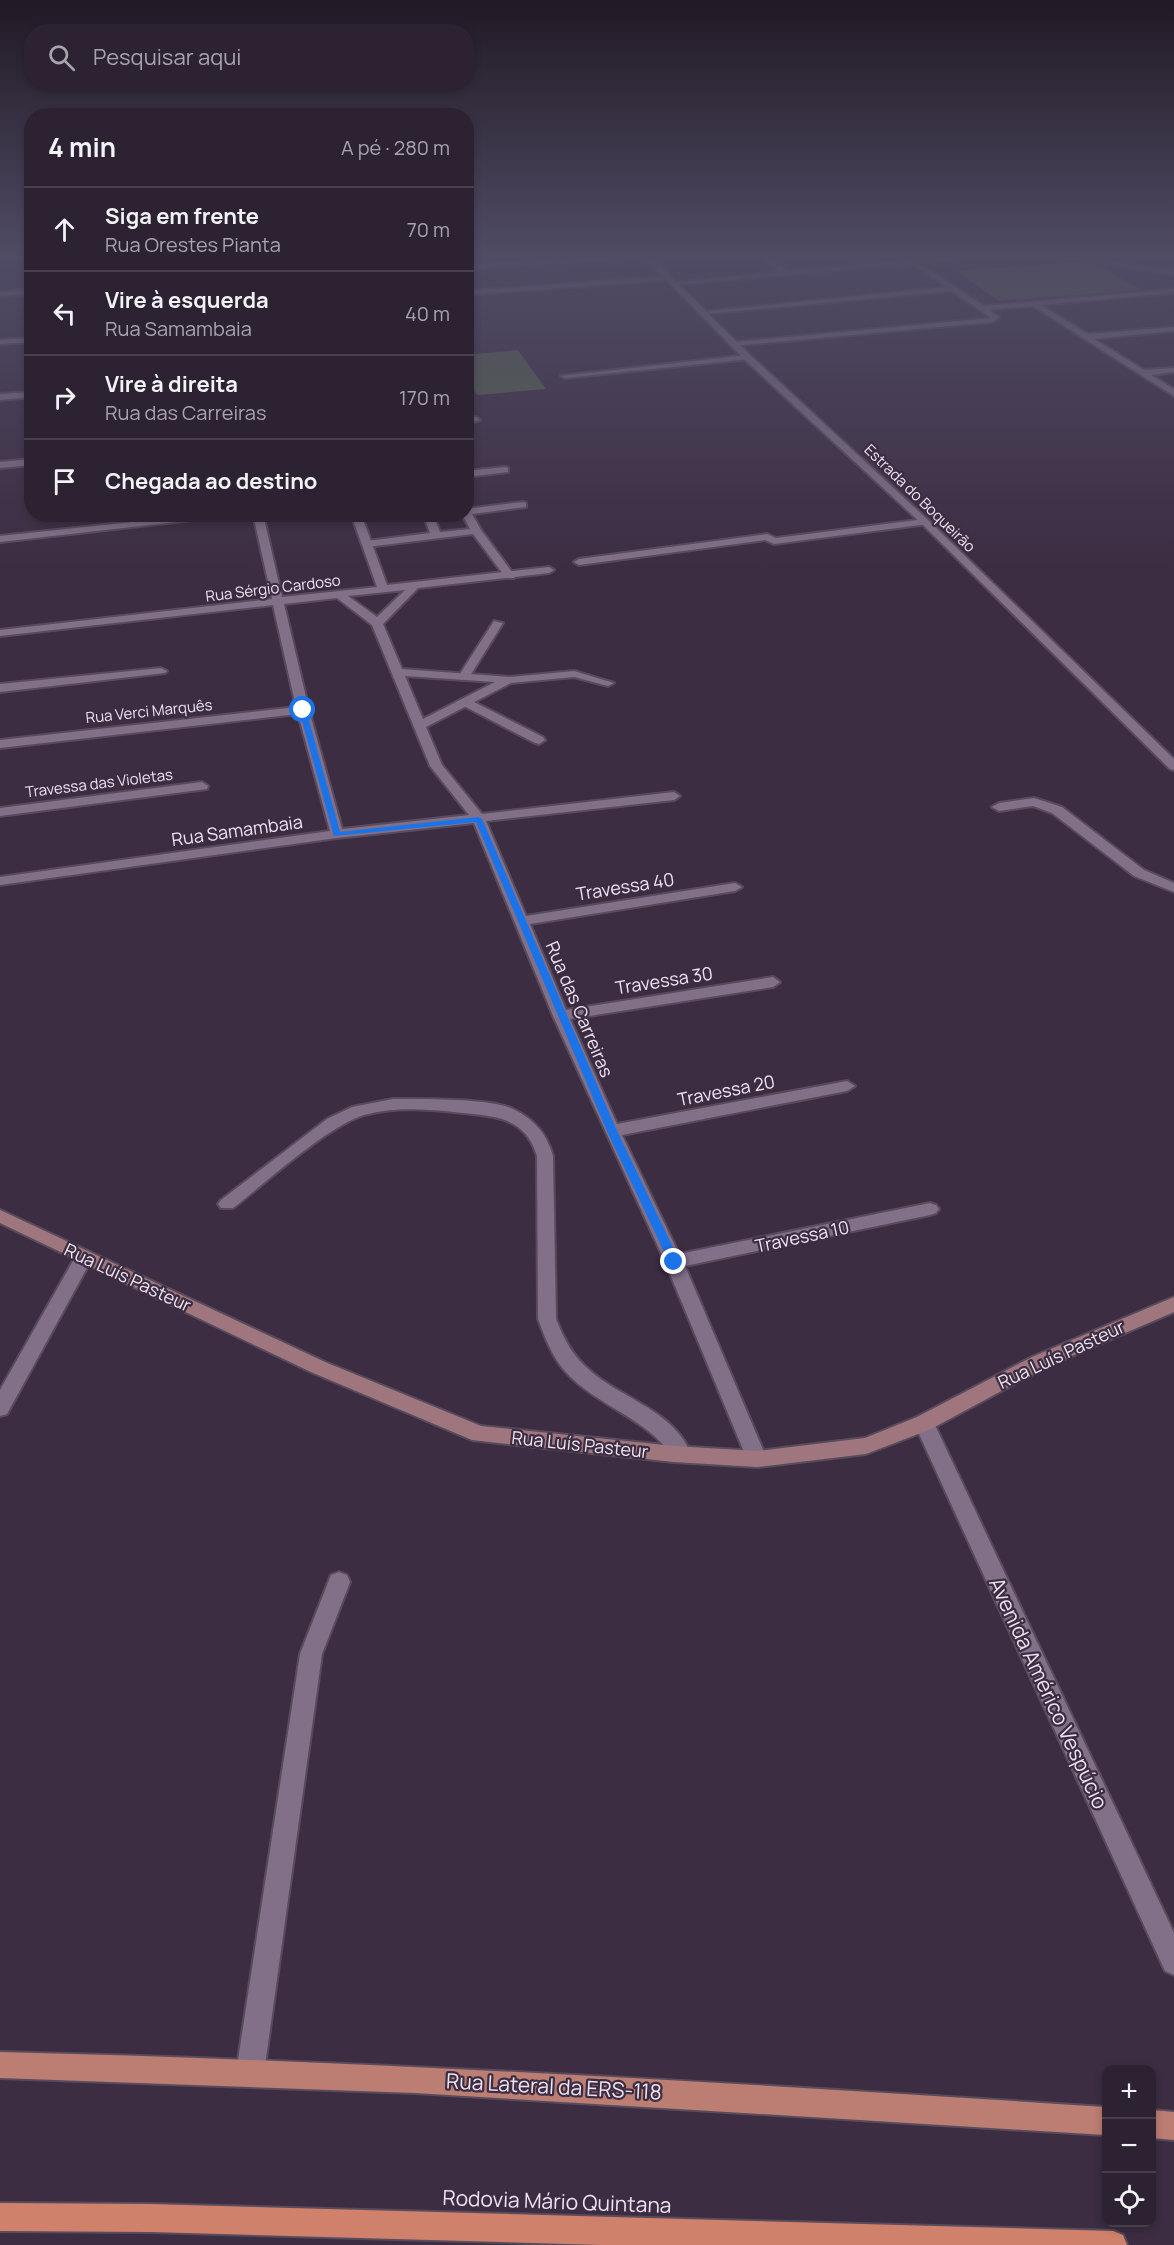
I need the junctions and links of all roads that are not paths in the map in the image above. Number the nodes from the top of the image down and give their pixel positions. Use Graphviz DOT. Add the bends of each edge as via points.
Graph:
graph roads {
  1 [pos="730,359"];
  2 [pos="749,359"];
  3 [pos="1119,359"];
  4 [pos="1174,370"];
  5 [pos="1142,373"];
  6 [pos="565,376"];
  7 [pos="1174,393"];
  8 [pos="24,395"];
  9 [pos="0,397"];
  10 [pos="24,463"];
  11 [pos="0,465"];
  12 [pos="505,470"];
  13 [pos="474,473"];
  14 [pos="523,505"];
  15 [pos="474,511"];
  16 [pos="163,522"];
  17 [pos="260,522"];
  18 [pos="359,522"];
  19 [pos="431,522"];
  20 [pos="471,522"];
  21 [pos="925,522"];
  22 [pos="476,531"];
  23 [pos="436,536"];
  24 [pos="0,539"];
  25 [pos="367,544"];
  26 [pos="579,561"];
  27 [pos="549,570"];
  28 [pos="510,576"];
  29 [pos="414,586"];
  30 [pos="384,591"];
  31 [pos="340,595"];
  32 [pos="276,603"];
  33 [pos="377,623"];
  34 [pos="498,623"];
  35 [pos="0,633"];
  36 [pos="161,670"];
  37 [pos="396,672"];
  38 [pos="464,677"];
  39 [pos="510,680"];
  40 [pos="608,683"];
  41 [pos="0,688"];
  42 [pos="466,702"];
  43 [pos="303,710"];
  44 [pos="420,725"];
  45 [pos="539,740"];
  46 [pos="0,744"];
  47 [pos="1174,766"];
  48 [pos="202,786"];
  49 [pos="674,796"];
  50 [pos="999,807"];
  51 [pos="0,812"];
  52 [pos="478,819"];
  53 [pos="337,834"];
  54 [pos="0,881"];
  55 [pos="735,887"];
  56 [pos="1174,888"];
  57 [pos="520,921"];
  58 [pos="773,982"];
  59 [pos="561,1016"];
  60 [pos="848,1086"];
  61 [pos="612,1131"];
  62 [pos="227,1204"];
  63 [pos="930,1209"];
  64 [pos="0,1216"];
  65 [pos="84,1257"];
  66 [pos="674,1262"];
  67 [pos="1174,1304"];
  68 [pos="0,1408"];
  69 [pos="924,1423"];
  70 [pos="674,1454"];
  71 [pos="757,1459"];
  72 [pos="339,1582"];
  73 [pos="1174,1962"];
  74 [pos="0,2065"];
  75 [pos="250,2073"];
  76 [pos="1102,2121"];
  77 [pos="1156,2124"];
  78 [pos="1174,2126"];
  79 [pos="0,2217"];
  80 [pos="1113,2245"];
  1 -- 6 [label="street"];
  2 -- 21 [label="street, Estrada do Boqueirão"];
  3 -- 5 [label="street"];
  4 -- 5 [label="street"];
  5 -- 7 [label="street"];
  8 -- 9 [label="street"];
  10 -- 11 [label="street"];
  12 -- 13 [label="street"];
  14 -- 15 [label="street"];
  16 -- 24 [label="street"];
  17 -- 32 [label="street"];
  18 -- 25 [label="street"];
  19 -- 23 [label="street"];
  20 -- 22 [label="street"];
  21 -- 26 [label="street"];
  21 -- 47 [label="street, Estrada do Boqueirão"];
  22 -- 23 [label="street"];
  22 -- 28 [label="street"];
  23 -- 25 [label="street"];
  25 -- 30 [label="street"];
  27 -- 28 [label="street, Rua Sérgio Cardoso"];
  28 -- 29 [label="street, Rua Sérgio Cardoso"];
  29 -- 30 [label="street, Rua Sérgio Cardoso"];
  29 -- 33 [label="street"];
  30 -- 31 [label="street, Rua Sérgio Cardoso"];
  31 -- 32 [label="street, Rua Sérgio Cardoso"];
  31 -- 33 [label="street"];
  32 -- 35 [label="street, Rua Sérgio Cardoso"];
  32 -- 43 [label="street"];
  33 -- 37 [label="street, Rua das Carreiras"];
  34 -- 38 [label="street"];
  36 -- 41 [label="street"];
  37 -- 38 [label="street"];
  37 -- 44 [label="street, Rua das Carreiras"];
  38 -- 39 [label="street"];
  39 -- 40 [label="street" via="574,674"];
  39 -- 42 [label="street"];
  42 -- 44 [label="street"];
  42 -- 45 [label="street"];
  43 -- 46 [label="street, Rua Verci Marquês"];
  43 -- 53 [label="street"];
  44 -- 52 [label="street, Rua das Carreiras" via="436,766"];
  48 -- 51 [label="street, Travessa das Violetas"];
  49 -- 52 [label="street, Rua Samambaia"];
  50 -- 56 [label="street" via="1034,802 1057,810 1139,873"];
  52 -- 53 [label="street, Rua Samambaia"];
  52 -- 57 [label="street, Rua das Carreiras"];
  53 -- 54 [label="street, Rua Samambaia"];
  55 -- 57 [label="street, Travessa 40"];
  57 -- 59 [label="street, Rua das Carreiras"];
  58 -- 59 [label="street, Travessa 30"];
  59 -- 61 [label="street, Rua das Carreiras"];
  60 -- 61 [label="street, Travessa 20"];
  61 -- 66 [label="street, Rua das Carreiras"];
  62 -- 70 [label="street" via="333,1123 358,1112 393,1104 436,1104 506,1112 540,1140 545,1156 547,1319 553,1340 582,1379 657,1425 679,1449"];
  63 -- 66 [label="street, Travessa 10"];
  64 -- 65 [label="main road, Rua Luís Pasteur"];
  65 -- 68 [label="street"];
  65 -- 70 [label="main road, Rua Luís Pasteur" via="318,1367 479,1434"];
  66 -- 71 [label="street, Rua das Carreiras"];
  67 -- 69 [label="main road, Rua Luís Pasteur" via="1039,1362"];
  69 -- 71 [label="main road, Rua Luís Pasteur" via="866,1446"];
  69 -- 73 [label="street, Avenida Américo Vespúcio"];
  70 -- 71 [label="main road, Rua Luís Pasteur"];
  72 -- 75 [label="street" via="311,1654"];
  74 -- 75 [label="main road, Rua Lateral da ERS-118"];
  75 -- 76 [label="main road, Rua Lateral da ERS-118" via="649,2090"];
  77 -- 78 [label="main road"];
  79 -- 80 [label="highway, Rodovia Mário Quintana"];
}
